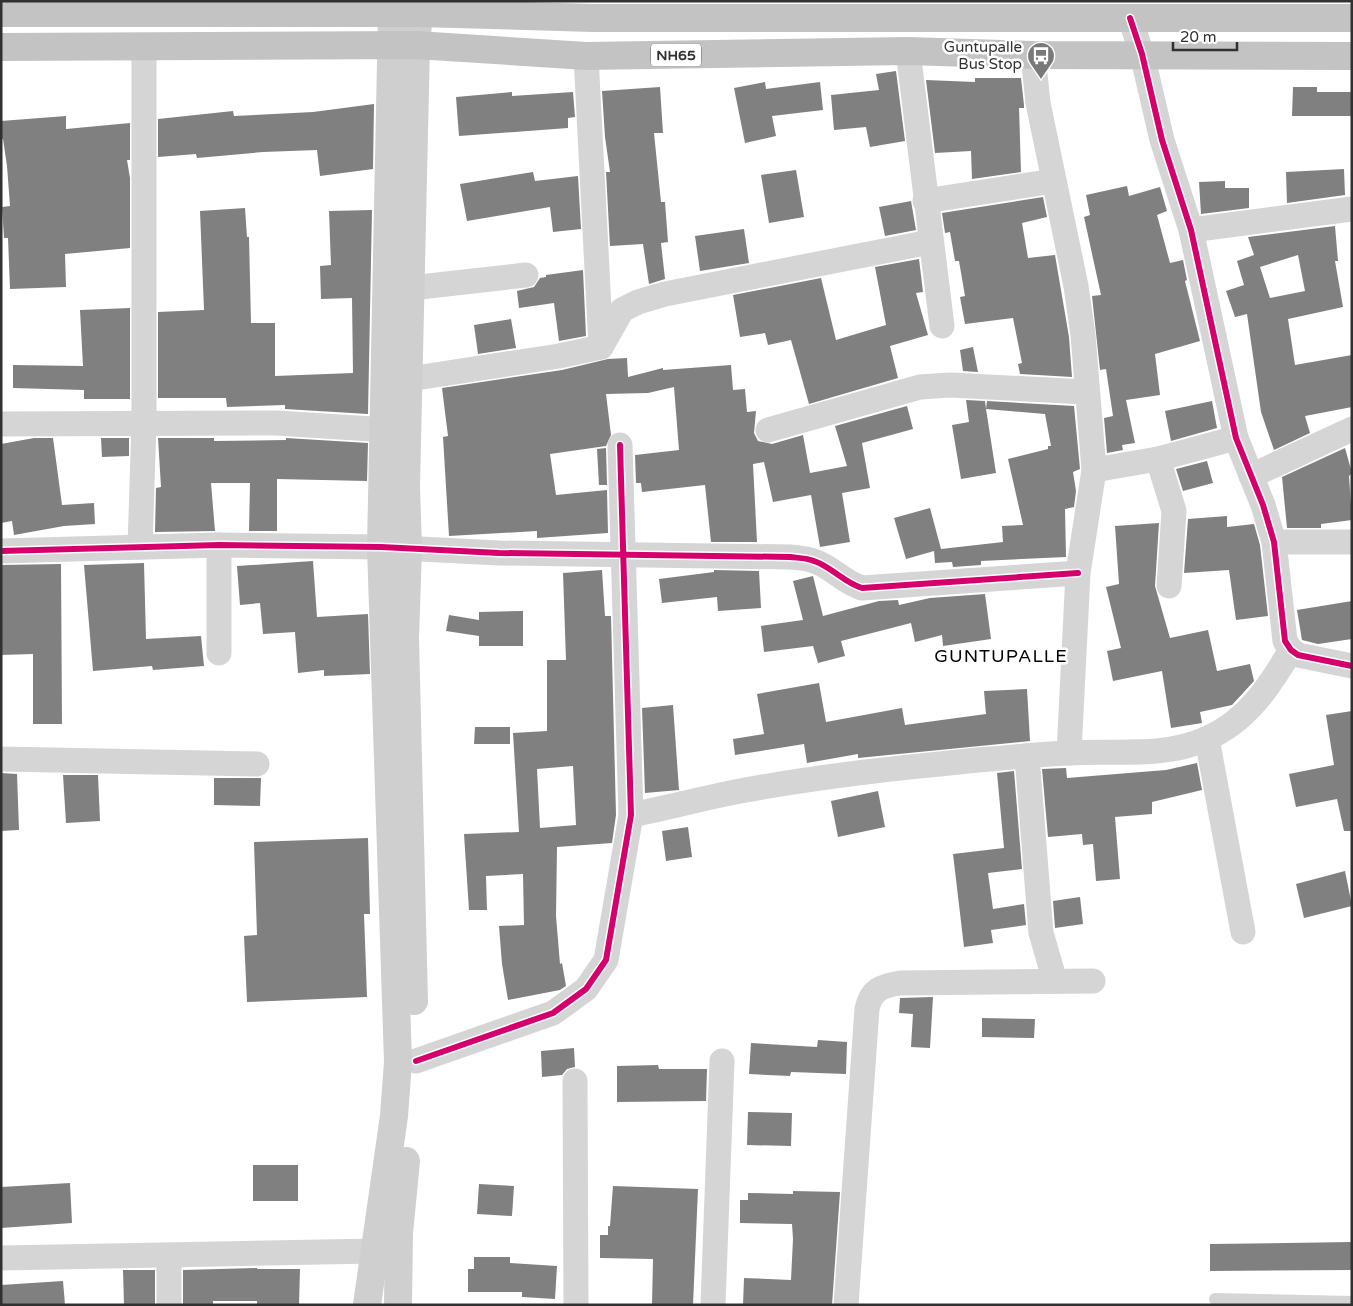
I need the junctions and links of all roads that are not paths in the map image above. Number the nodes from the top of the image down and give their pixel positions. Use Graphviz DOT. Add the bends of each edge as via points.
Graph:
graph roads {
  1 [pos="1207,9"];
  2 [pos="594,10"];
  3 [pos="392,13"];
  4 [pos="420,13"];
  5 [pos="1,14"];
  6 [pos="1130,18"];
  7 [pos="1352,18"];
  8 [pos="404,45"];
  9 [pos="144,46"];
  10 [pos="1,47"];
  11 [pos="908,51"];
  12 [pos="1142,54"];
  13 [pos="1033,55"];
  14 [pos="586,56"];
  15 [pos="1352,56"];
  16 [pos="1054,181"];
  17 [pos="925,201"];
  18 [pos="1352,209"];
  19 [pos="1191,230"];
  20 [pos="930,242"];
  21 [pos="526,274"];
  22 [pos="411,288"];
  23 [pos="942,326"];
  24 [pos="601,347"];
  25 [pos="409,378"];
  26 [pos="1087,392"];
  27 [pos="144,422"];
  28 [pos="1,424"];
  29 [pos="1352,429"];
  30 [pos="768,430"];
  31 [pos="396,431"];
  32 [pos="1236,438"];
  33 [pos="620,445"];
  34 [pos="1158,459"];
  35 [pos="1094,470"];
  36 [pos="1251,476"];
  37 [pos="1274,542"];
  38 [pos="1352,542"];
  39 [pos="219,545"];
  40 [pos="140,547"];
  41 [pos="381,547"];
  42 [pos="408,548"];
  43 [pos="1,551"];
  44 [pos="623,554"];
  45 [pos="1078,573"];
  46 [pos="1169,586"];
  47 [pos="1290,650"];
  48 [pos="219,653"];
  49 [pos="1352,666"];
  50 [pos="1207,738"];
  51 [pos="1069,753"];
  52 [pos="1027,756"];
  53 [pos="1,759"];
  54 [pos="257,764"];
  55 [pos="631,815"];
  56 [pos="1243,932"];
  57 [pos="1094,981"];
  58 [pos="1056,982"];
  59 [pos="416,1060"];
  60 [pos="722,1061"];
  61 [pos="575,1081"];
  62 [pos="376,1251"];
  63 [pos="169,1256"];
  64 [pos="1,1258"];
  65 [pos="1215,1299"];
  66 [pos="1352,1302"];
  67 [pos="169,1305"];
  68 [pos="367,1305"];
  69 [pos="398,1305"];
  70 [pos="576,1305"];
  71 [pos="713,1305"];
  72 [pos="846,1305"];
  1 -- 6 [label="highway"];
  1 -- 7 [label="highway"];
  2 -- 4 [label="highway"];
  2 -- 6 [label="highway"];
  3 -- 4 [label="highway"];
  3 -- 5 [label="highway"];
  3 -- 8 [label="main road"];
  4 -- 8 [label="main road"];
  6 -- 12 [label="street"];
  8 -- 9 [label="highway, NH65"];
  8 -- 14 [label="highway, NH65"];
  8 -- 22 [label="main road"];
  8 -- 31 [label="main road"];
  9 -- 10 [label="highway, NH65"];
  9 -- 27 [label="street"];
  11 -- 13 [label="highway, NH65"];
  11 -- 14 [label="highway, NH65"];
  11 -- 17 [label="street"];
  12 -- 13 [label="highway, NH65"];
  12 -- 15 [label="highway, NH65"];
  12 -- 19 [label="street" via="1162,140"];
  13 -- 16 [label="street" via="1038,103"];
  14 -- 24 [label="street"];
  16 -- 17 [label="street"];
  16 -- 26 [label="street" via="1076,286"];
  17 -- 20 [label="street"];
  18 -- 19 [label="street"];
  19 -- 32 [label="street"];
  20 -- 23 [label="street"];
  20 -- 24 [label="street" via="638,302 622,310"];
  21 -- 22 [label="street"];
  22 -- 25 [label="main road"];
  24 -- 25 [label="street"];
  25 -- 31 [label="main road"];
  26 -- 30 [label="street" via="950,385 920,387"];
  26 -- 35 [label="street"];
  27 -- 28 [label="street"];
  27 -- 31 [label="street" via="276,423"];
  27 -- 40 [label="street"];
  29 -- 36 [label="street"];
  31 -- 41 [label="main road"];
  31 -- 42 [label="main road" via="406,487"];
  32 -- 34 [label="street"];
  32 -- 36 [label="street"];
  33 -- 44 [label="street"];
  34 -- 35 [label="street"];
  34 -- 46 [label="street" via="1174,511"];
  35 -- 45 [label="street"];
  36 -- 37 [label="street" via="1264,505"];
  37 -- 38 [label="street"];
  37 -- 47 [label="street" via="1285,641"];
  39 -- 40 [label="street"];
  39 -- 41 [label="street"];
  39 -- 48 [label="street"];
  40 -- 43 [label="street"];
  41 -- 42 [label="street"];
  41 -- 62 [label="main road" via="398,1062"];
  42 -- 44 [label="street"];
  42 -- 59 [label="main road" via="405,638"];
  44 -- 45 [label="street" via="813,560 848,583 862,588"];
  44 -- 55 [label="street"];
  45 -- 51 [label="street"];
  47 -- 49 [label="street" via="1309,659"];
  47 -- 50 [label="street" via="1256,704"];
  50 -- 51 [label="street" via="1183,747 1155,751"];
  50 -- 56 [label="street"];
  51 -- 52 [label="street"];
  52 -- 55 [label="street" via="793,783"];
  52 -- 58 [label="street" via="1041,933"];
  53 -- 54 [label="street"];
  55 -- 59 [label="street" via="609,949 606,960 586,989 553,1013"];
  57 -- 58 [label="street"];
  58 -- 72 [label="street" via="900,983 885,985 870,997 866,1009"];
  59 -- 69 [label="main road" via="399,1233"];
  60 -- 71 [label="street"];
  61 -- 70 [label="street"];
  62 -- 63 [label="street"];
  62 -- 68 [label="main road"];
  63 -- 64 [label="street"];
  63 -- 67 [label="street"];
  65 -- 66 [label="lane"];
}
